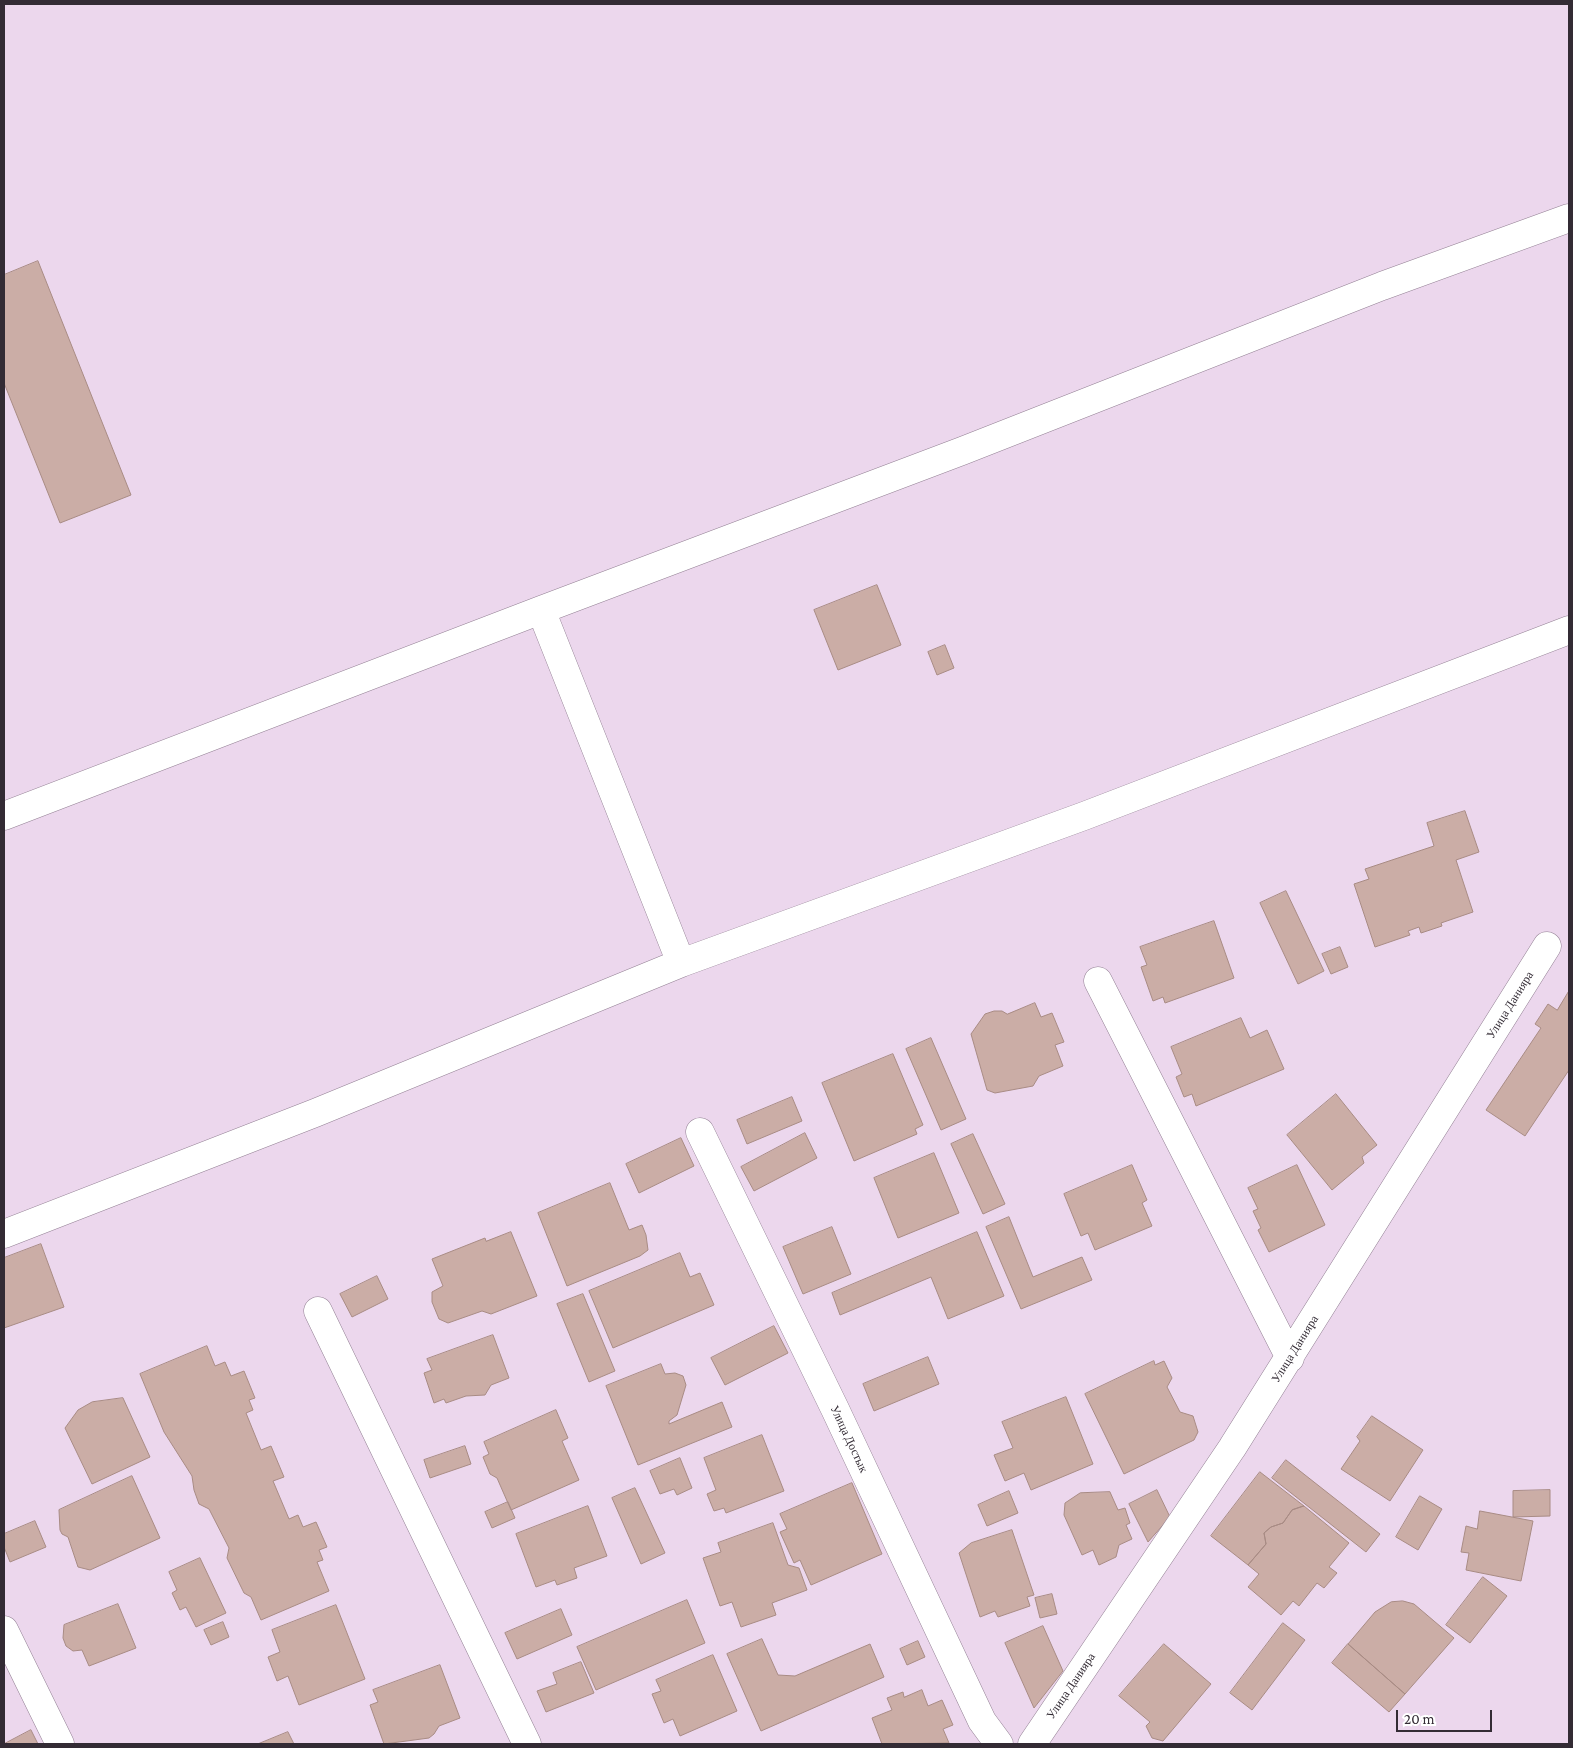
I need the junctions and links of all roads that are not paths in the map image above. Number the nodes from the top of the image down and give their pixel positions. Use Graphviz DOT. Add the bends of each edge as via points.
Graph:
graph roads {
  1 [pos="1569,218"];
  2 [pos="541,610"];
  3 [pos="1569,630"];
  4 [pos="4,816"];
  5 [pos="1547,946"];
  6 [pos="681,963"];
  7 [pos="1098,981"];
  8 [pos="700,1132"];
  9 [pos="4,1234"];
  10 [pos="318,1311"];
  11 [pos="1290,1358"];
  12 [pos="4,1630"];
  13 [pos="60,1744"];
  14 [pos="528,1744"];
  15 [pos="999,1744"];
  16 [pos="1032,1744"];
  1 -- 2 [label="street" via="1382,286 972,448"];
  2 -- 4 [label="street"];
  2 -- 6 [label="street"];
  3 -- 6 [label="street" via="1093,813"];
  5 -- 11 [label="street, Улица Данияра"];
  6 -- 9 [label="street" via="315,1114"];
  7 -- 11 [label="street"];
  8 -- 15 [label="street, Улица Достык" via="982,1721"];
  10 -- 14 [label="street"];
  11 -- 16 [label="street, Улица Данияра"];
  12 -- 13 [label="street"];
}
